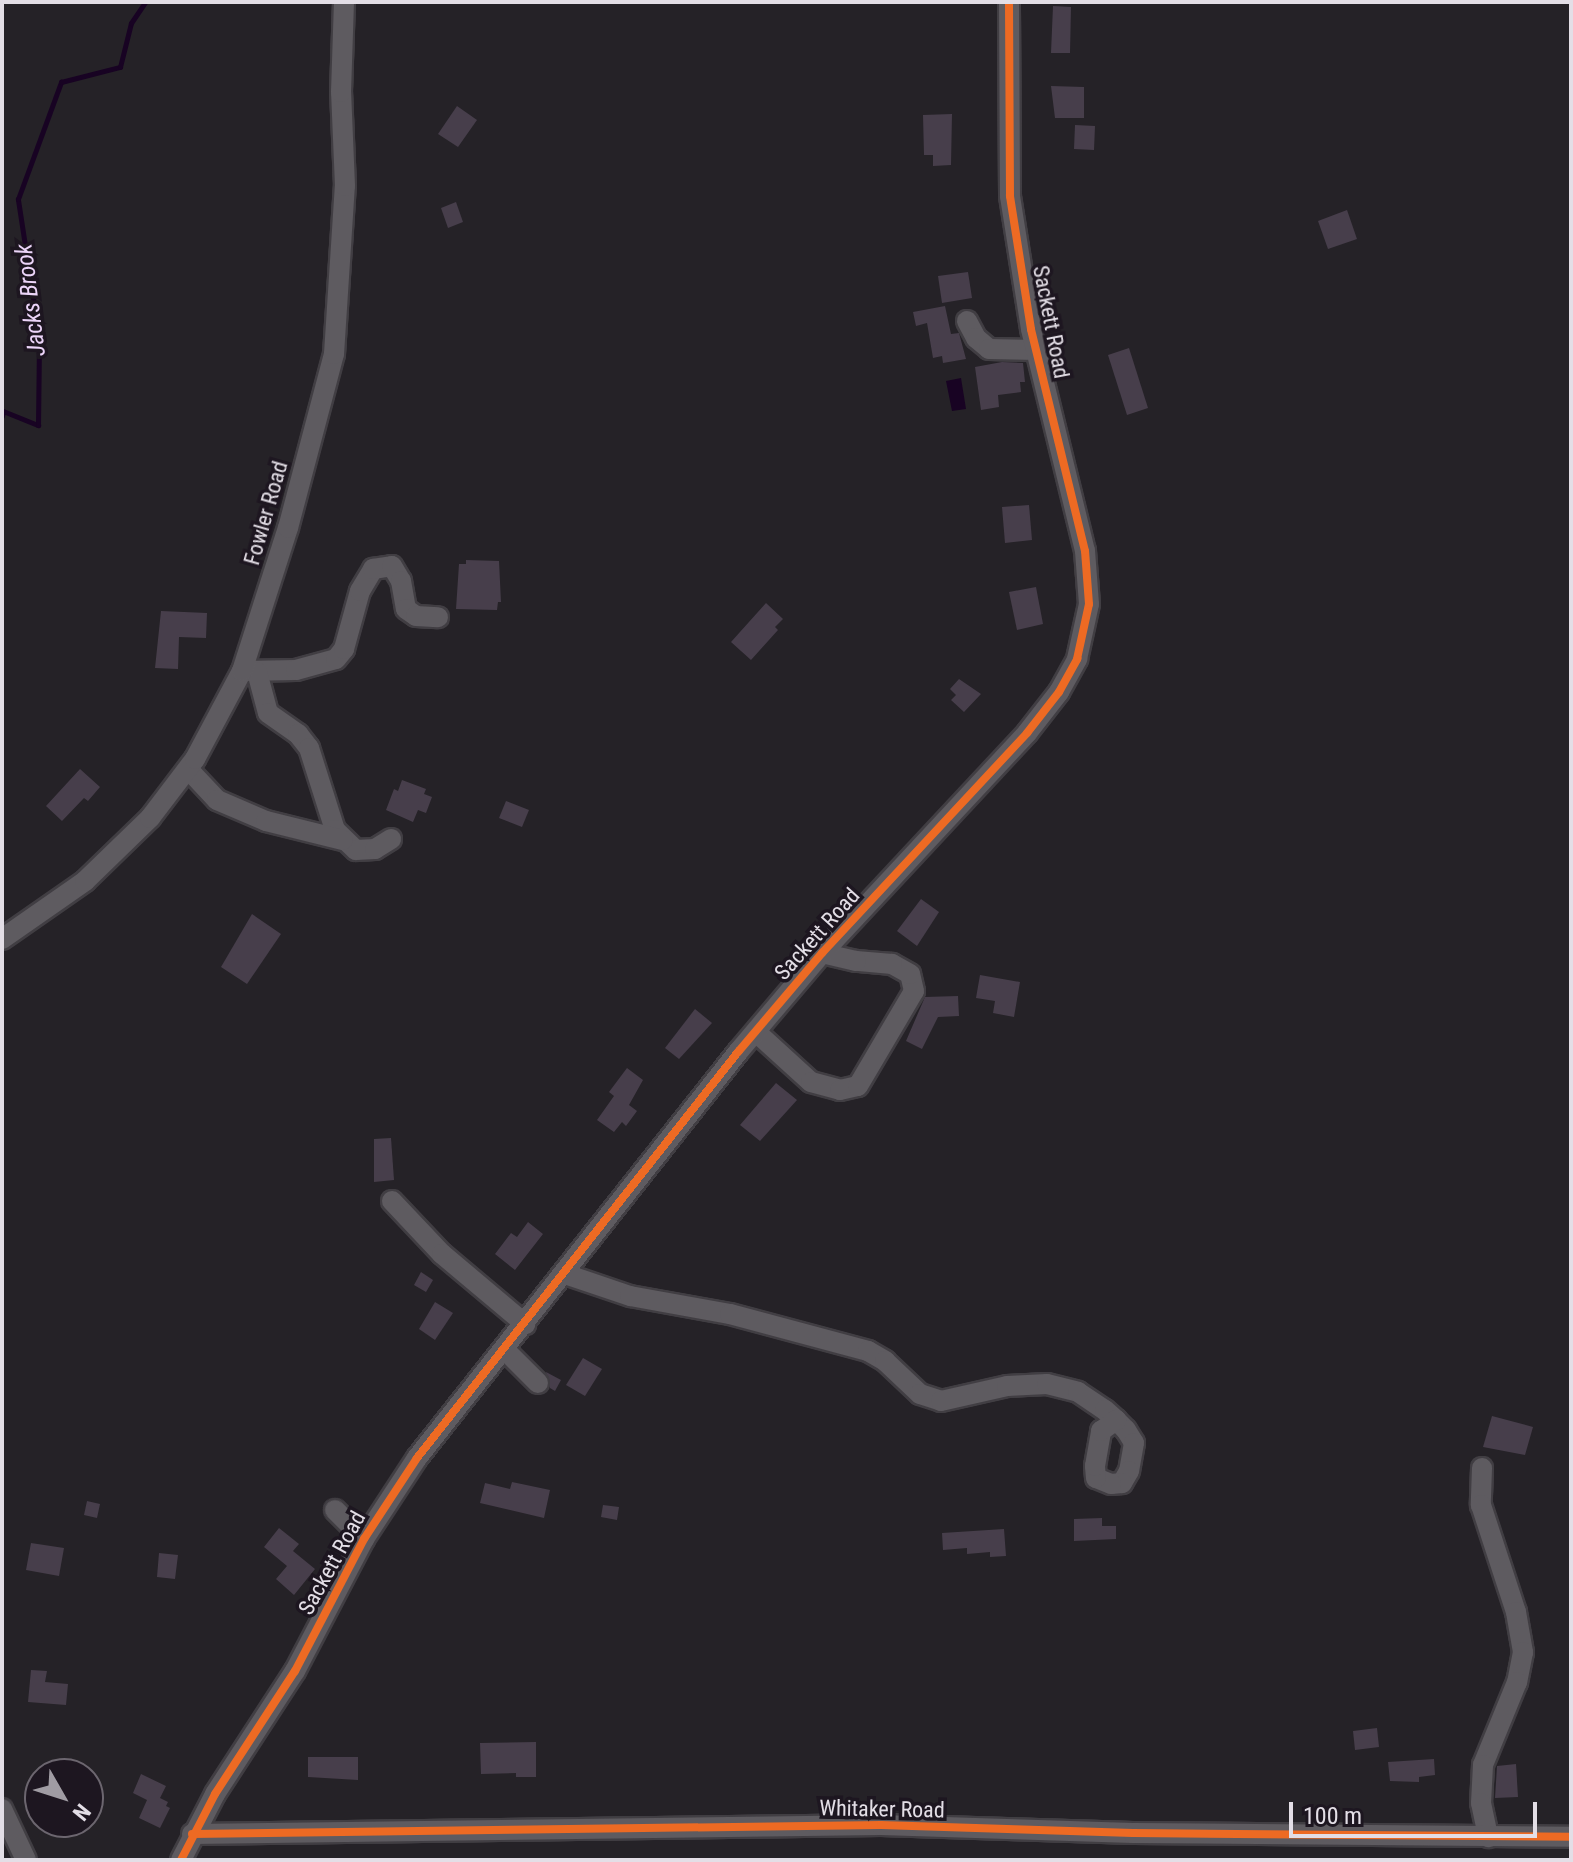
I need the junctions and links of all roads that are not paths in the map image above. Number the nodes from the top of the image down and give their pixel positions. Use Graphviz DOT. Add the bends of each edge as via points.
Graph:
graph roads {
  1 [pos="344,2"];
  2 [pos="1009,2"];
  3 [pos="967,321"];
  4 [pos="1036,350"];
  5 [pos="438,617"];
  6 [pos="249,672"];
  7 [pos="188,769"];
  8 [pos="391,839"];
  9 [pos="343,840"];
  10 [pos="2,939"];
  11 [pos="822,953"];
  12 [pos="756,1032"];
  13 [pos="392,1201"];
  14 [pos="565,1274"];
  15 [pos="525,1324"];
  16 [pos="504,1349"];
  17 [pos="538,1383"];
  18 [pos="1116,1420"];
  19 [pos="1482,1468"];
  20 [pos="335,1510"];
  21 [pos="364,1539"];
  22 [pos="2,1809"];
  23 [pos="192,1834"];
  24 [pos="1488,1837"];
  25 [pos="1571,1837"];
  26 [pos="26,1860"];
  27 [pos="181,1860"];
  1 -- 6 [label="street, Fowler Road" via="345,186 334,354"];
  2 -- 4 [label="street, Sackett Road" via="1010,196"];
  3 -- 4 [label="street" via="989,349"];
  4 -- 11 [label="street, Sackett Road" via="1085,551 1089,604 1077,659 1027,733"];
  5 -- 6 [label="street" via="416,616 406,609 392,566 373,569 336,659 296,670"];
  6 -- 7 [label="street, Fowler Road"];
  6 -- 9 [label="street" via="268,713 309,748 335,830"];
  7 -- 9 [label="street" via="217,800 266,821"];
  7 -- 10 [label="street, Fowler Road" via="103,866"];
  8 -- 9 [label="street" via="375,849 356,850"];
  11 -- 12 [label="street, Sackett Road"];
  11 -- 12 [label="street" via="892,964 910,974 914,991 858,1086 840,1090 811,1082"];
  12 -- 14 [label="street, Sackett Road"];
  13 -- 15 [label="street" via="442,1254"];
  14 -- 15 [label="street, Sackett Road"];
  14 -- 18 [label="street" via="630,1296 730,1314 868,1351 920,1394 941,1401 1007,1386 1047,1384 1078,1392"];
  15 -- 16 [label="street, Sackett Road"];
  16 -- 17 [label="street"];
  16 -- 21 [label="street, Sackett Road" via="417,1458"];
  19 -- 24 [label="street" via="1481,1505 1516,1612 1523,1652 1517,1682 1483,1765 1481,1803"];
  20 -- 21 [label="street"];
  21 -- 23 [label="street, Sackett Road" via="295,1671"];
  22 -- 26 [label="street"];
  23 -- 24 [label="street, Whitaker Road" via="881,1825"];
  23 -- 27 [label="street, Sackett Road"];
  24 -- 25 [label="street, Whitaker Road"];
}
